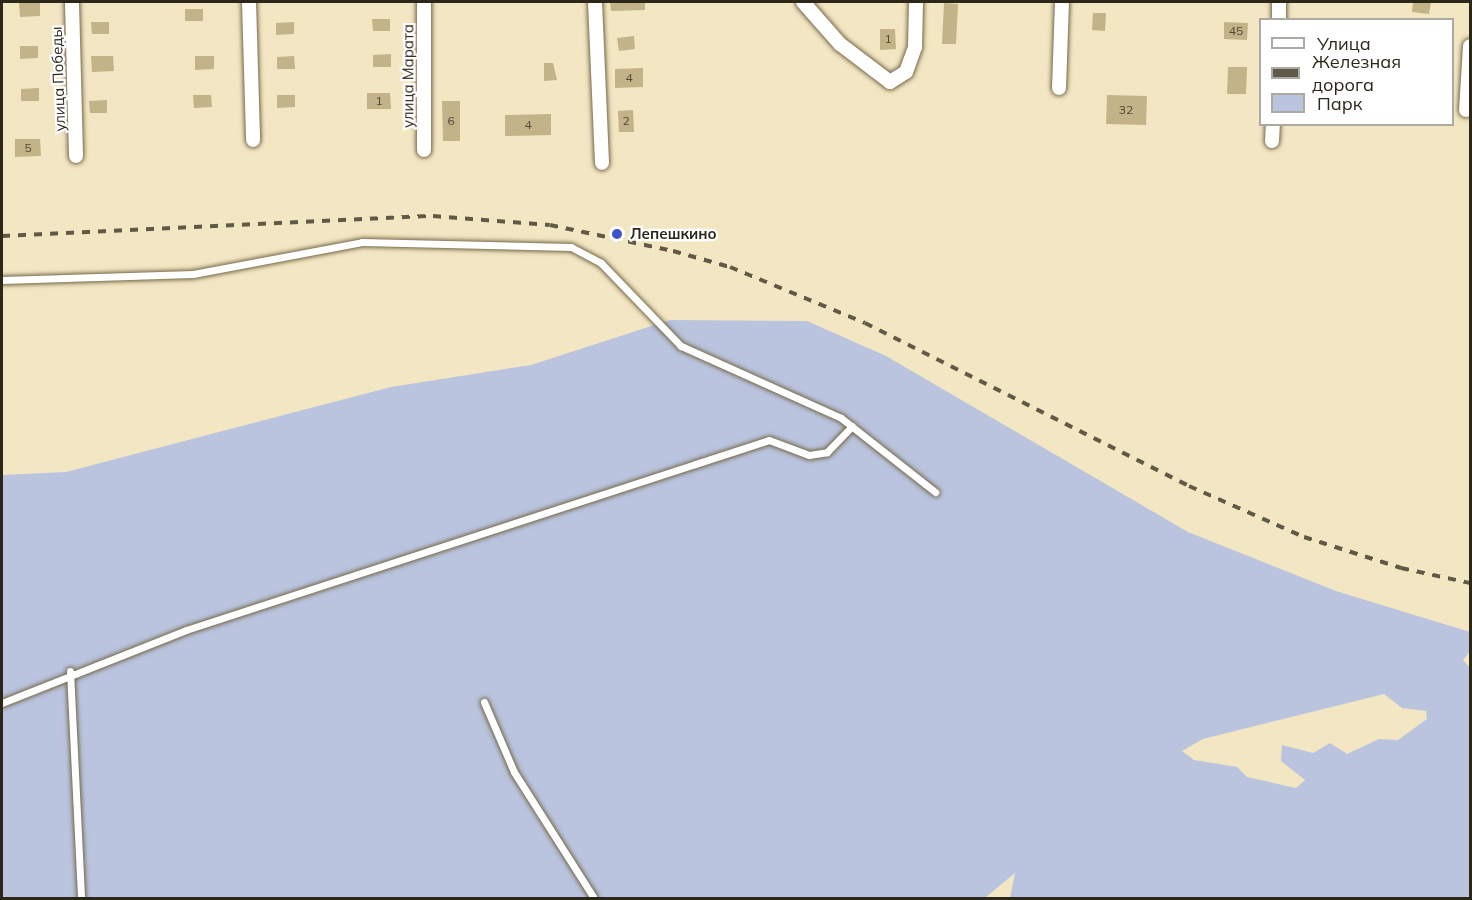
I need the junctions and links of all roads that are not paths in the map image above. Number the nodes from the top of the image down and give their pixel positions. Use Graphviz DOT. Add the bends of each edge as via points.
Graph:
graph roads {
  1 [pos="72,2"];
  2 [pos="249,2"];
  3 [pos="424,2"];
  4 [pos="595,2"];
  5 [pos="803,2"];
  6 [pos="916,2"];
  7 [pos="1062,2"];
  8 [pos="1280,2"];
  9 [pos="1279,18"];
  10 [pos="1470,46"];
  11 [pos="1059,88"];
  12 [pos="1466,110"];
  13 [pos="1273,126"];
  14 [pos="253,140"];
  15 [pos="1272,141"];
  16 [pos="424,150"];
  17 [pos="76,156"];
  18 [pos="602,163"];
  19 [pos="2,280"];
  20 [pos="852,426"];
  21 [pos="935,492"];
  22 [pos="70,671"];
  23 [pos="2,702"];
  24 [pos="484,702"];
  25 [pos="81,898"];
  26 [pos="594,898"];
  1 -- 17 [label="street, улица Победы"];
  2 -- 14 [label="street"];
  3 -- 16 [label="street, улица Марата"];
  4 -- 18 [label="street"];
  5 -- 6 [label="street" via="840,44 890,82 906,72 915,47"];
  7 -- 11 [label="street"];
  8 -- 9 [label="street"];
  10 -- 12 [label="street"];
  13 -- 15 [label="street"];
  19 -- 20 [label="lane" via="193,274 362,242 551,244 585,252 601,263 681,346"];
  20 -- 21 [label="lane"];
  20 -- 22 [label="lane" via="827,452 809,455 769,440"];
  22 -- 23 [label="lane"];
  22 -- 25 [label="lane"];
  24 -- 26 [label="lane" via="514,772"];
}
